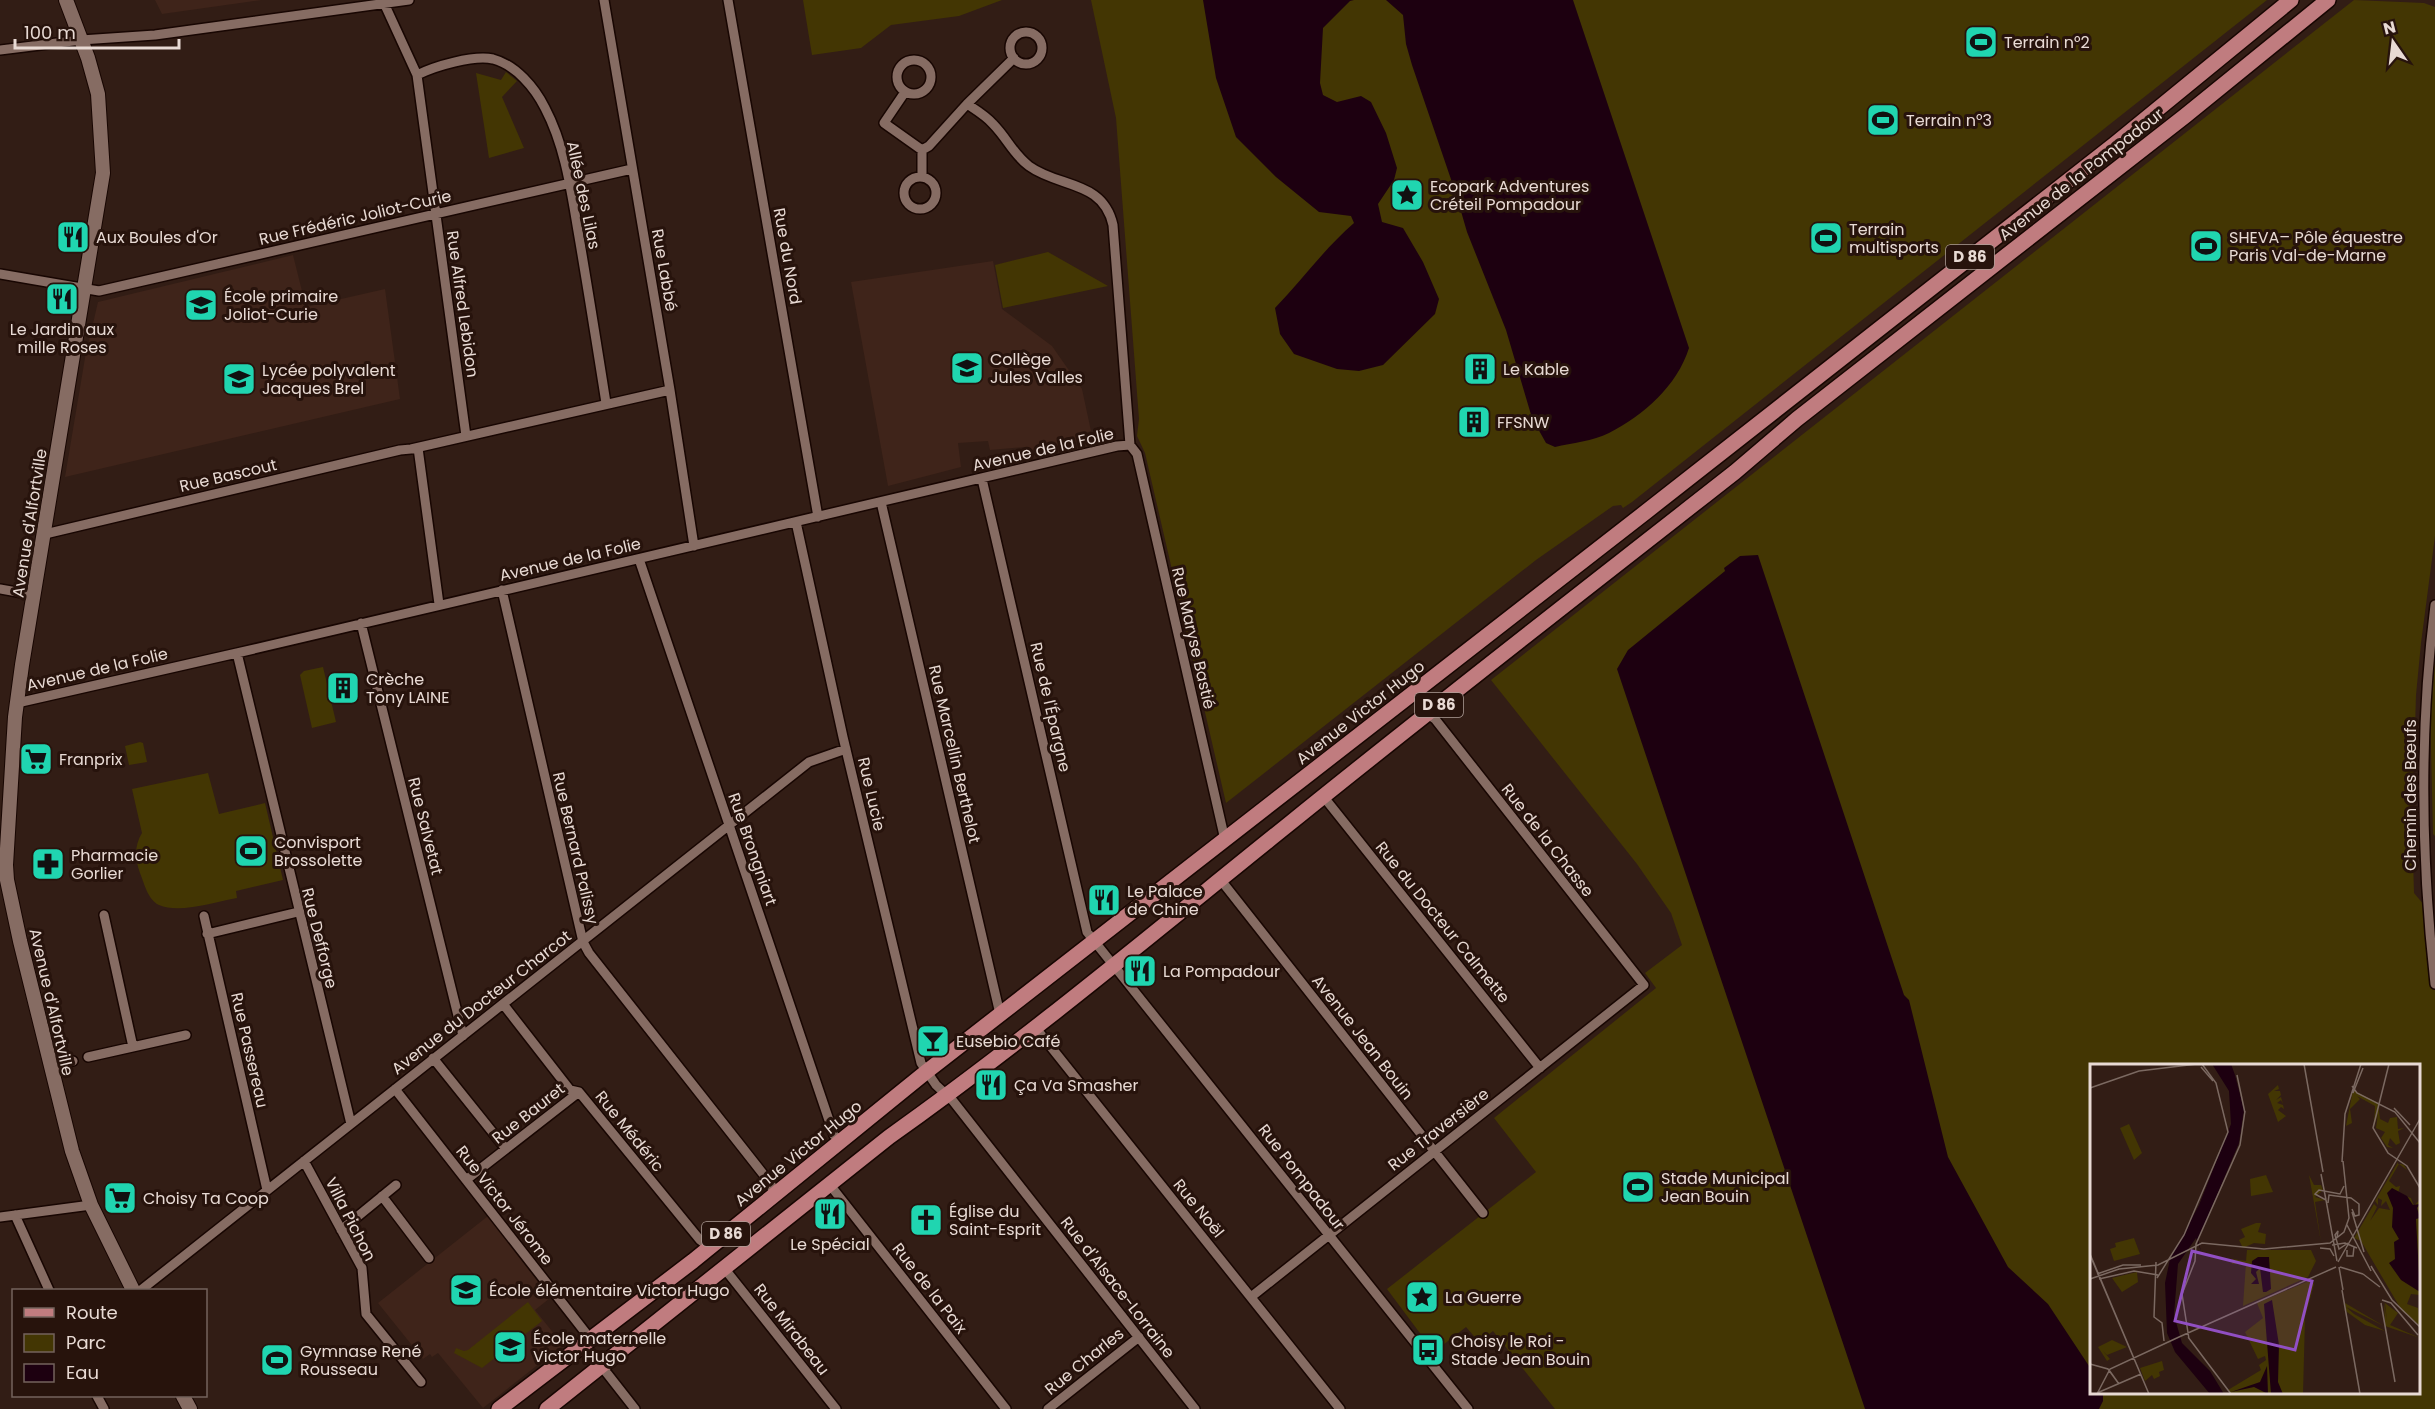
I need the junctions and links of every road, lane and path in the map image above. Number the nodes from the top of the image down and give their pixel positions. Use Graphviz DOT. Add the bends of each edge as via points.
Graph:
graph roads {
  1 [pos="66,0"];
  2 [pos="409,0"];
  3 [pos="604,0"];
  4 [pos="728,0"];
  5 [pos="2291,0"];
  6 [pos="2328,0"];
  7 [pos="384,3"];
  8 [pos="81,40"];
  9 [pos="0,50"];
  10 [pos="1014,58"];
  11 [pos="417,75"];
  12 [pos="905,92"];
  13 [pos="967,104"];
  14 [pos="922,150"];
  15 [pos="632,169"];
  16 [pos="922,177"];
  17 [pos="569,183"];
  18 [pos="435,214"];
  19 [pos="0,274"];
  20 [pos="84,289"];
  21 [pos="670,390"];
  22 [pos="606,403"];
  23 [pos="466,436"];
  24 [pos="1130,445"];
  25 [pos="418,448"];
  26 [pos="982,479"];
  27 [pos="881,502"];
  28 [pos="1647,511"];
  29 [pos="818,517"];
  30 [pos="796,522"];
  31 [pos="45,534"];
  32 [pos="694,546"];
  33 [pos="639,559"];
  34 [pos="0,588"];
  35 [pos="502,590"];
  36 [pos="34,595"];
  37 [pos="440,604"];
  38 [pos="2435,605"];
  39 [pos="361,623"];
  40 [pos="237,653"];
  41 [pos="17,703"];
  42 [pos="1428,714"];
  43 [pos="846,749"];
  44 [pos="1323,796"];
  45 [pos="729,825"];
  46 [pos="1225,840"];
  47 [pos="1220,879"];
  48 [pos="298,912"];
  49 [pos="104,915"];
  50 [pos="204,916"];
  51 [pos="207,934"];
  52 [pos="1094,941"];
  53 [pos="583,942"];
  54 [pos="1114,964"];
  55 [pos="2435,984"];
  56 [pos="1644,985"];
  57 [pos="503,1004"];
  58 [pos="1000,1014"];
  59 [pos="1035,1027"];
  60 [pos="186,1035"];
  61 [pos="463,1036"];
  62 [pos="133,1047"];
  63 [pos="88,1057"];
  64 [pos="433,1058"];
  65 [pos="73,1060"];
  66 [pos="50,1066"];
  67 [pos="1540,1068"];
  68 [pos="926,1072"];
  69 [pos="395,1089"];
  70 [pos="579,1092"];
  71 [pos="948,1096"];
  72 [pos="351,1124"];
  73 [pos="847,1138"];
  74 [pos="506,1149"];
  75 [pos="1434,1151"];
  76 [pos="304,1161"];
  77 [pos="466,1180"];
  78 [pos="396,1185"];
  79 [pos="830,1185"];
  80 [pos="267,1190"];
  81 [pos="382,1196"];
  82 [pos="774,1196"];
  83 [pos="91,1205"];
  84 [pos="1484,1213"];
  85 [pos="15,1215"];
  86 [pos="0,1217"];
  87 [pos="341,1230"];
  88 [pos="1328,1235"];
  89 [pos="716,1242"];
  90 [pos="429,1258"];
  91 [pos="724,1268"];
  92 [pos="49,1289"];
  93 [pos="133,1289"];
  94 [pos="142,1289"];
  95 [pos="1251,1297"];
  96 [pos="1139,1337"];
  97 [pos="586,1342"];
  98 [pos="605,1363"];
  99 [pos="421,1383"];
  100 [pos="523,1391"];
  101 [pos="500,1409"];
  102 [pos="506,1409"];
  103 [pos="547,1409"];
  104 [pos="635,1409"];
  105 [pos="836,1409"];
  106 [pos="1006,1409"];
  107 [pos="1048,1409"];
  108 [pos="1195,1409"];
  109 [pos="1340,1409"];
  110 [pos="1468,1409"];
  1 -- 8 [label="main road, Avenue d'Alfortville"];
  2 -- 7 [label="street"];
  3 -- 15 [label="street, Rue Labbé"];
  4 -- 29 [label="street, Rue du Nord"];
  5 -- 28 [label="main road, Avenue de la Pompadour / D 86" via="2115,144"];
  6 -- 42 [label="main road, Avenue de la Pompadour / D 86"];
  7 -- 8 [label="street" via="155,35"];
  7 -- 11 [label="street, Rue Alfred Lebidon"];
  8 -- 9 [label="street"];
  8 -- 20 [label="main road, Avenue d'Alfortville" via="98,93 103,173"];
  10 -- 13 [label="street"];
  11 -- 17 [label="street, Allée des Lilas" via="469,59 492,59 515,71 545,107"];
  11 -- 18 [label="street, Rue Alfred Lebidon"];
  12 -- 14 [label="street" via="884,123"];
  13 -- 14 [label="street"];
  13 -- 24 [label="street, Rue Maryse Bastié" via="993,123 1015,154 1032,168 1092,194 1108,208 1113,225"];
  14 -- 16 [label="street"];
  15 -- 17 [label="street, Rue Frédéric Joliot-Curie"];
  15 -- 21 [label="street, Rue Labbé"];
  17 -- 18 [label="street, Rue Frédéric Joliot-Curie"];
  17 -- 22 [label="street, Allée des Lilas"];
  18 -- 20 [label="street, Rue Frédéric Joliot-Curie" via="99,291"];
  18 -- 23 [label="street, Rue Alfred Lebidon"];
  19 -- 20 [label="street, Rue Frédéric Joliot-Curie"];
  20 -- 31 [label="main road, Avenue d'Alfortville"];
  21 -- 22 [label="street, Rue Bascout"];
  21 -- 32 [label="street, Rue Labbé"];
  22 -- 23 [label="street, Rue Bascout"];
  23 -- 25 [label="street, Rue Bascout"];
  24 -- 26 [label="street, Avenue de la Folie"];
  24 -- 46 [label="street, Rue Maryse Bastié" via="1137,453"];
  25 -- 31 [label="street, Rue Bascout"];
  25 -- 37 [label="street"];
  26 -- 27 [label="street, Avenue de la Folie"];
  26 -- 52 [label="street, Rue de l'Épargne" via="1087,932"];
  27 -- 29 [label="street, Avenue de la Folie"];
  27 -- 58 [label="street, Rue Marcellin Berthelot"];
  28 -- 46 [label="main road, Avenue Victor Hugo / D 86"];
  29 -- 30 [label="street, Avenue de la Folie"];
  30 -- 32 [label="street, Avenue de la Folie"];
  30 -- 43 [label="street, Rue Lucie"];
  31 -- 36 [label="main road, Avenue d'Alfortville"];
  32 -- 33 [label="street, Avenue de la Folie"];
  33 -- 35 [label="street, Avenue de la Folie"];
  33 -- 45 [label="street, Rue Brongniart"];
  34 -- 36 [label="street"];
  35 -- 37 [label="street, Avenue de la Folie"];
  35 -- 53 [label="street, Rue Bernard Palissy"];
  36 -- 41 [label="main road, Avenue d'Alfortville"];
  37 -- 39 [label="street, Avenue de la Folie"];
  38 -- 55 [label="street, Chemin des Bœufs" via="2424,704 2428,928"];
  39 -- 40 [label="street, Avenue de la Folie"];
  39 -- 61 [label="street, Rue Salvetat"];
  40 -- 41 [label="street, Avenue de la Folie"];
  40 -- 48 [label="street, Rue Defforge"];
  41 -- 66 [label="main road, Avenue d'Alfortville" via="7,880"];
  42 -- 44 [label="main road, D 86"];
  42 -- 56 [label="street, Rue de la Chasse"];
  43 -- 45 [label="street, Avenue du Docteur Charcot" via="809,762"];
  43 -- 68 [label="street, Rue Lucie" via="917,1054"];
  44 -- 47 [label="main road, D 86"];
  44 -- 67 [label="street, Rue du Docteur Calmette"];
  45 -- 53 [label="street, Avenue du Docteur Charcot"];
  45 -- 73 [label="street, Rue Brongniart" via="834,1134"];
  46 -- 52 [label="main road, Avenue Victor Hugo / D 86"];
  47 -- 54 [label="main road, D 86"];
  47 -- 75 [label="street, Avenue Jean Bouin"];
  48 -- 51 [label="street"];
  48 -- 72 [label="street, Rue Defforge"];
  49 -- 62 [label="street"];
  50 -- 51 [label="street, Rue Passereau"];
  51 -- 80 [label="street, Rue Passereau"];
  52 -- 54 [label="street"];
  52 -- 58 [label="main road, Avenue Victor Hugo / D 86"];
  53 -- 57 [label="street, Avenue du Docteur Charcot"];
  53 -- 82 [label="street, Rue Bernard Palissy" via="771,1184"];
  54 -- 59 [label="main road, D 86"];
  54 -- 88 [label="street, Rue Pompadour"];
  56 -- 67 [label="street, Rue Traversière"];
  57 -- 61 [label="street, Avenue du Docteur Charcot"];
  57 -- 70 [label="street, Rue Médéric" via="570,1090"];
  58 -- 68 [label="main road, Avenue Victor Hugo / D 86"];
  59 -- 71 [label="main road, D 86"];
  59 -- 95 [label="street, Rue Noël"];
  60 -- 62 [label="street"];
  61 -- 64 [label="street, Avenue du Docteur Charcot"];
  62 -- 63 [label="street"];
  64 -- 69 [label="street, Avenue du Docteur Charcot"];
  64 -- 74 [label="street"];
  65 -- 66 [label="street"];
  66 -- 83 [label="main road, Avenue d'Alfortville"];
  67 -- 75 [label="street, Rue Traversière"];
  68 -- 71 [label="street, Rue d'Alsace-Lorraine"];
  68 -- 73 [label="main road, Avenue Victor Hugo / D 86"];
  69 -- 72 [label="street, Avenue du Docteur Charcot"];
  69 -- 77 [label="street, Rue Victor Jérome"];
  70 -- 74 [label="street, Rue Bauret"];
  70 -- 89 [label="street, Rue Médéric" via="700,1240"];
  71 -- 79 [label="main road, D 86"];
  71 -- 96 [label="street, Rue d'Alsace-Lorraine"];
  72 -- 76 [label="street, Avenue du Docteur Charcot"];
  73 -- 82 [label="main road, Avenue Victor Hugo / D 86"];
  74 -- 77 [label="street, Rue Bauret"];
  75 -- 84 [label="street, Avenue Jean Bouin"];
  75 -- 88 [label="street, Rue Traversière"];
  76 -- 80 [label="street, Avenue du Docteur Charcot"];
  76 -- 87 [label="street, Villa Pichon"];
  77 -- 97 [label="street, Rue Victor Jérome" via="585,1332"];
  78 -- 81 [label="street"];
  79 -- 91 [label="main road, D 86"];
  79 -- 106 [label="street, Rue de la Paix"];
  80 -- 94 [label="street, Avenue du Docteur Charcot"];
  81 -- 87 [label="street"];
  81 -- 90 [label="street"];
  82 -- 89 [label="main road, Avenue Victor Hugo / D 86"];
  83 -- 85 [label="street"];
  83 -- 93 [label="main road, Avenue d'Alfortville"];
  85 -- 86 [label="street"];
  85 -- 92 [label="street"];
  87 -- 99 [label="street, Villa Pichon" via="362,1268 366,1314"];
  88 -- 95 [label="street, Rue Traversière"];
  88 -- 110 [label="street, Rue Pompadour"];
  89 -- 97 [label="main road, Avenue Victor Hugo / D 86"];
  91 -- 98 [label="main road, D 86"];
  91 -- 105 [label="street, Rue Mirabeau"];
  95 -- 109 [label="street, Rue Noël"];
  96 -- 107 [label="street, Rue Charles"];
  96 -- 108 [label="street, Rue d'Alsace-Lorraine"];
  97 -- 100 [label="main road, Avenue Victor Hugo / D 86"];
  98 -- 103 [label="main road, D 86"];
  98 -- 104 [label="street" via="606,1372"];
  100 -- 101 [label="main road, Avenue Victor Hugo / D 86"];
  100 -- 102 [label="main road, Avenue Victor Hugo / D 86"];
}
